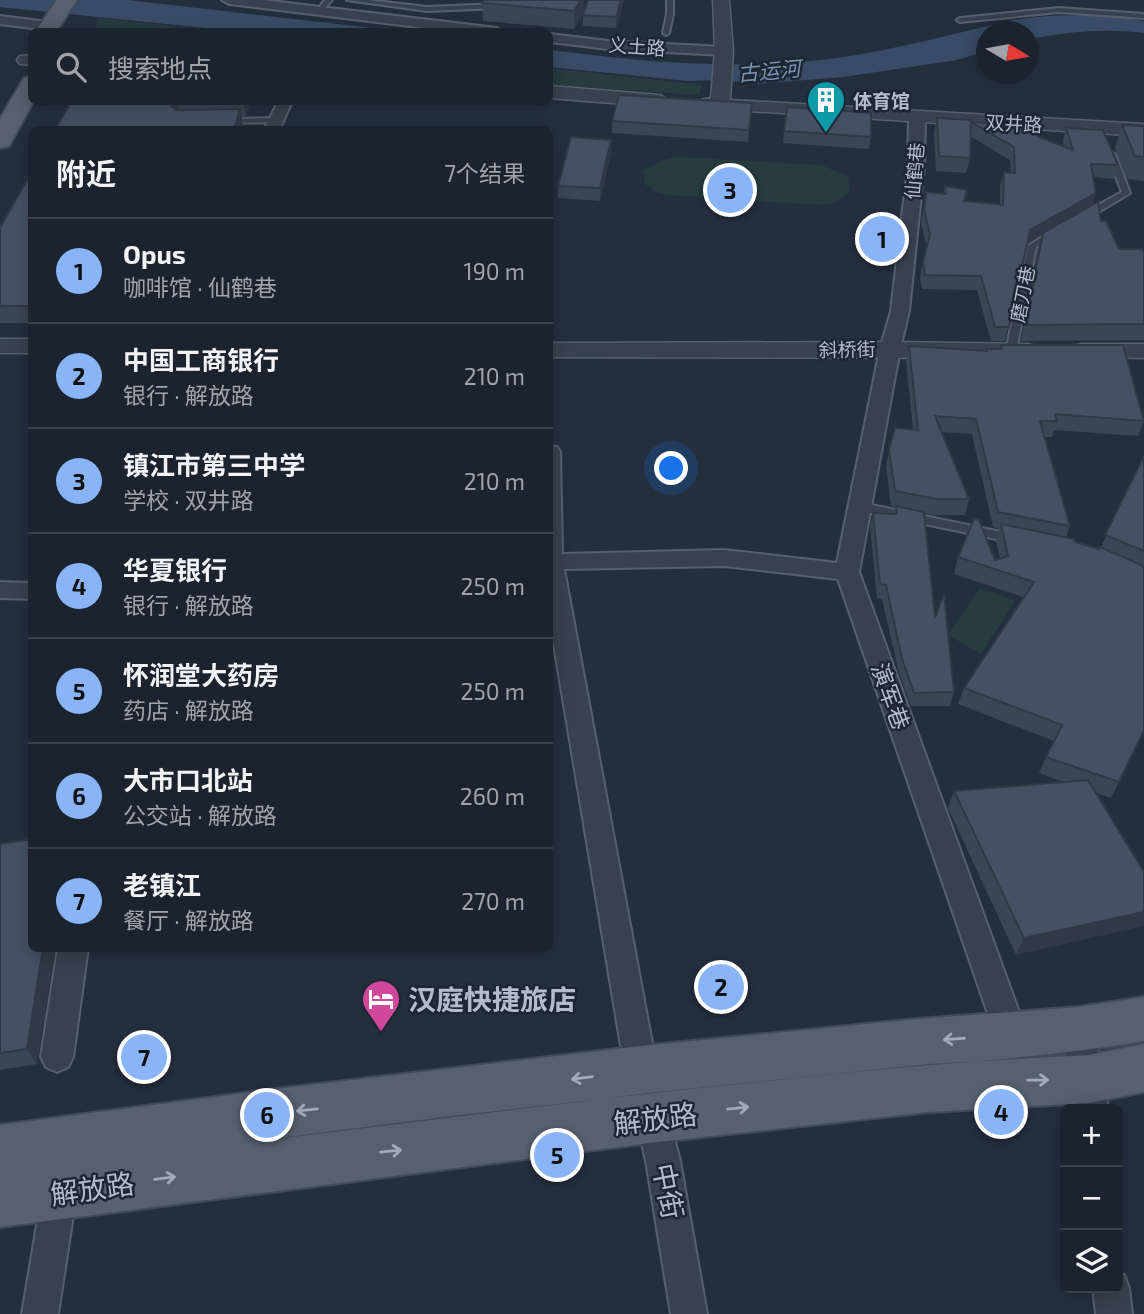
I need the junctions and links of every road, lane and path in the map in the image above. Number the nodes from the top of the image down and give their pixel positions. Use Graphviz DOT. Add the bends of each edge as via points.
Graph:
graph roads {
  1 [pos="229,0"];
  2 [pos="350,0"];
  3 [pos="428,0"];
  4 [pos="503,0"];
  5 [pos="670,0"];
  6 [pos="721,0"];
  7 [pos="324,5"];
  8 [pos="427,9"];
  9 [pos="415,14"];
  10 [pos="1144,16"];
  11 [pos="63,18"];
  12 [pos="0,19"];
  13 [pos="960,20"];
  14 [pos="471,28"];
  15 [pos="666,33"];
  16 [pos="553,38"];
  17 [pos="724,57"];
  18 [pos="28,60"];
  19 [pos="28,90"];
  20 [pos="553,92"];
  21 [pos="0,104"];
  22 [pos="283,105"];
  23 [pos="720,105"];
  24 [pos="917,118"];
  25 [pos="221,121"];
  26 [pos="273,125"];
  27 [pos="1100,128"];
  28 [pos="1144,130"];
  29 [pos="0,141"];
  30 [pos="1079,220"];
  31 [pos="1067,226"];
  32 [pos="0,346"];
  33 [pos="28,346"];
  34 [pos="890,349"];
  35 [pos="553,350"];
  36 [pos="1011,351"];
  37 [pos="1144,351"];
  38 [pos="857,506"];
  39 [pos="1018,539"];
  40 [pos="553,562"];
  41 [pos="847,572"];
  42 [pos="553,573"];
  43 [pos="0,590"];
  44 [pos="28,591"];
  45 [pos="72,952"];
  46 [pos="1144,1019"];
  47 [pos="1079,1030"];
  48 [pos="1011,1034"];
  49 [pos="57,1057"];
  50 [pos="1144,1068"];
  51 [pos="648,1094"];
  52 [pos="1091,1094"];
  53 [pos="66,1143"];
  54 [pos="0,1151"];
  55 [pos="60,1192"];
  56 [pos="0,1200"];
  57 [pos="1112,1293"];
  58 [pos="40,1314"];
  59 [pos="689,1314"];
  60 [pos="1114,1314"];
  1 -- 7 [label="street"];
  2 -- 8 [label="lane"];
  3 -- 8 [label="lane"];
  4 -- 8 [label="lane" via="501,6"];
  5 -- 15 [label="lane"];
  6 -- 17 [label="street"];
  7 -- 14 [label="street"];
  8 -- 9 [label="lane" via="427,15"];
  10 -- 13 [label="lane" via="1059,10"];
  11 -- 12 [label="street"];
  16 -- 17 [label="street, 义土路"];
  17 -- 23 [label="street"];
  18 -- 21 [label="main road"];
  19 -- 29 [label="main road"];
  20 -- 23 [label="street, 双井路"];
  22 -- 26 [label="street"];
  23 -- 24 [label="street, 双井路"];
  24 -- 27 [label="street, 双井路"];
  24 -- 34 [label="street, 仙鹤巷" via="900,311"];
  25 -- 26 [label="lane"];
  27 -- 28 [label="street, 双井路"];
  27 -- 30 [label="lane" via="1126,193"];
  31 -- 36 [label="lane, 磨刀巷" via="1032,246"];
  32 -- 33 [label="street"];
  34 -- 35 [label="street, 斜桥街"];
  34 -- 36 [label="street, 斜桥街"];
  34 -- 38 [label="street, 演军巷"];
  36 -- 37 [label="street, 斜桥街"];
  38 -- 39 [label="lane"];
  38 -- 41 [label="street, 演军巷"];
  40 -- 41 [label="street" via="724,558"];
  41 -- 48 [label="street, 演军巷"];
  42 -- 51 [label="street, 中街"];
  43 -- 44 [label="street"];
  45 -- 49 [label="street"];
  46 -- 47 [label="main road, 解放路"];
  47 -- 48 [label="main road, 解放路"];
  47 -- 52 [label="street"];
  48 -- 51 [label="main road, 解放路, one-way"];
  50 -- 52 [label="main road, 解放路"];
  51 -- 52 [label="main road, 解放路, one-way" via="929,1088 1025,1081"];
  51 -- 53 [label="main road, 解放路, one-way" via="267,1115"];
  55 -- 51 [label="main road, 解放路, one-way"];
  51 -- 59 [label="street, 中街"];
  53 -- 54 [label="main road, 解放路"];
  53 -- 55 [label="street"];
  55 -- 56 [label="main road, 解放路"];
  55 -- 58 [label="street"];
  57 -- 60 [label="street"];
}
